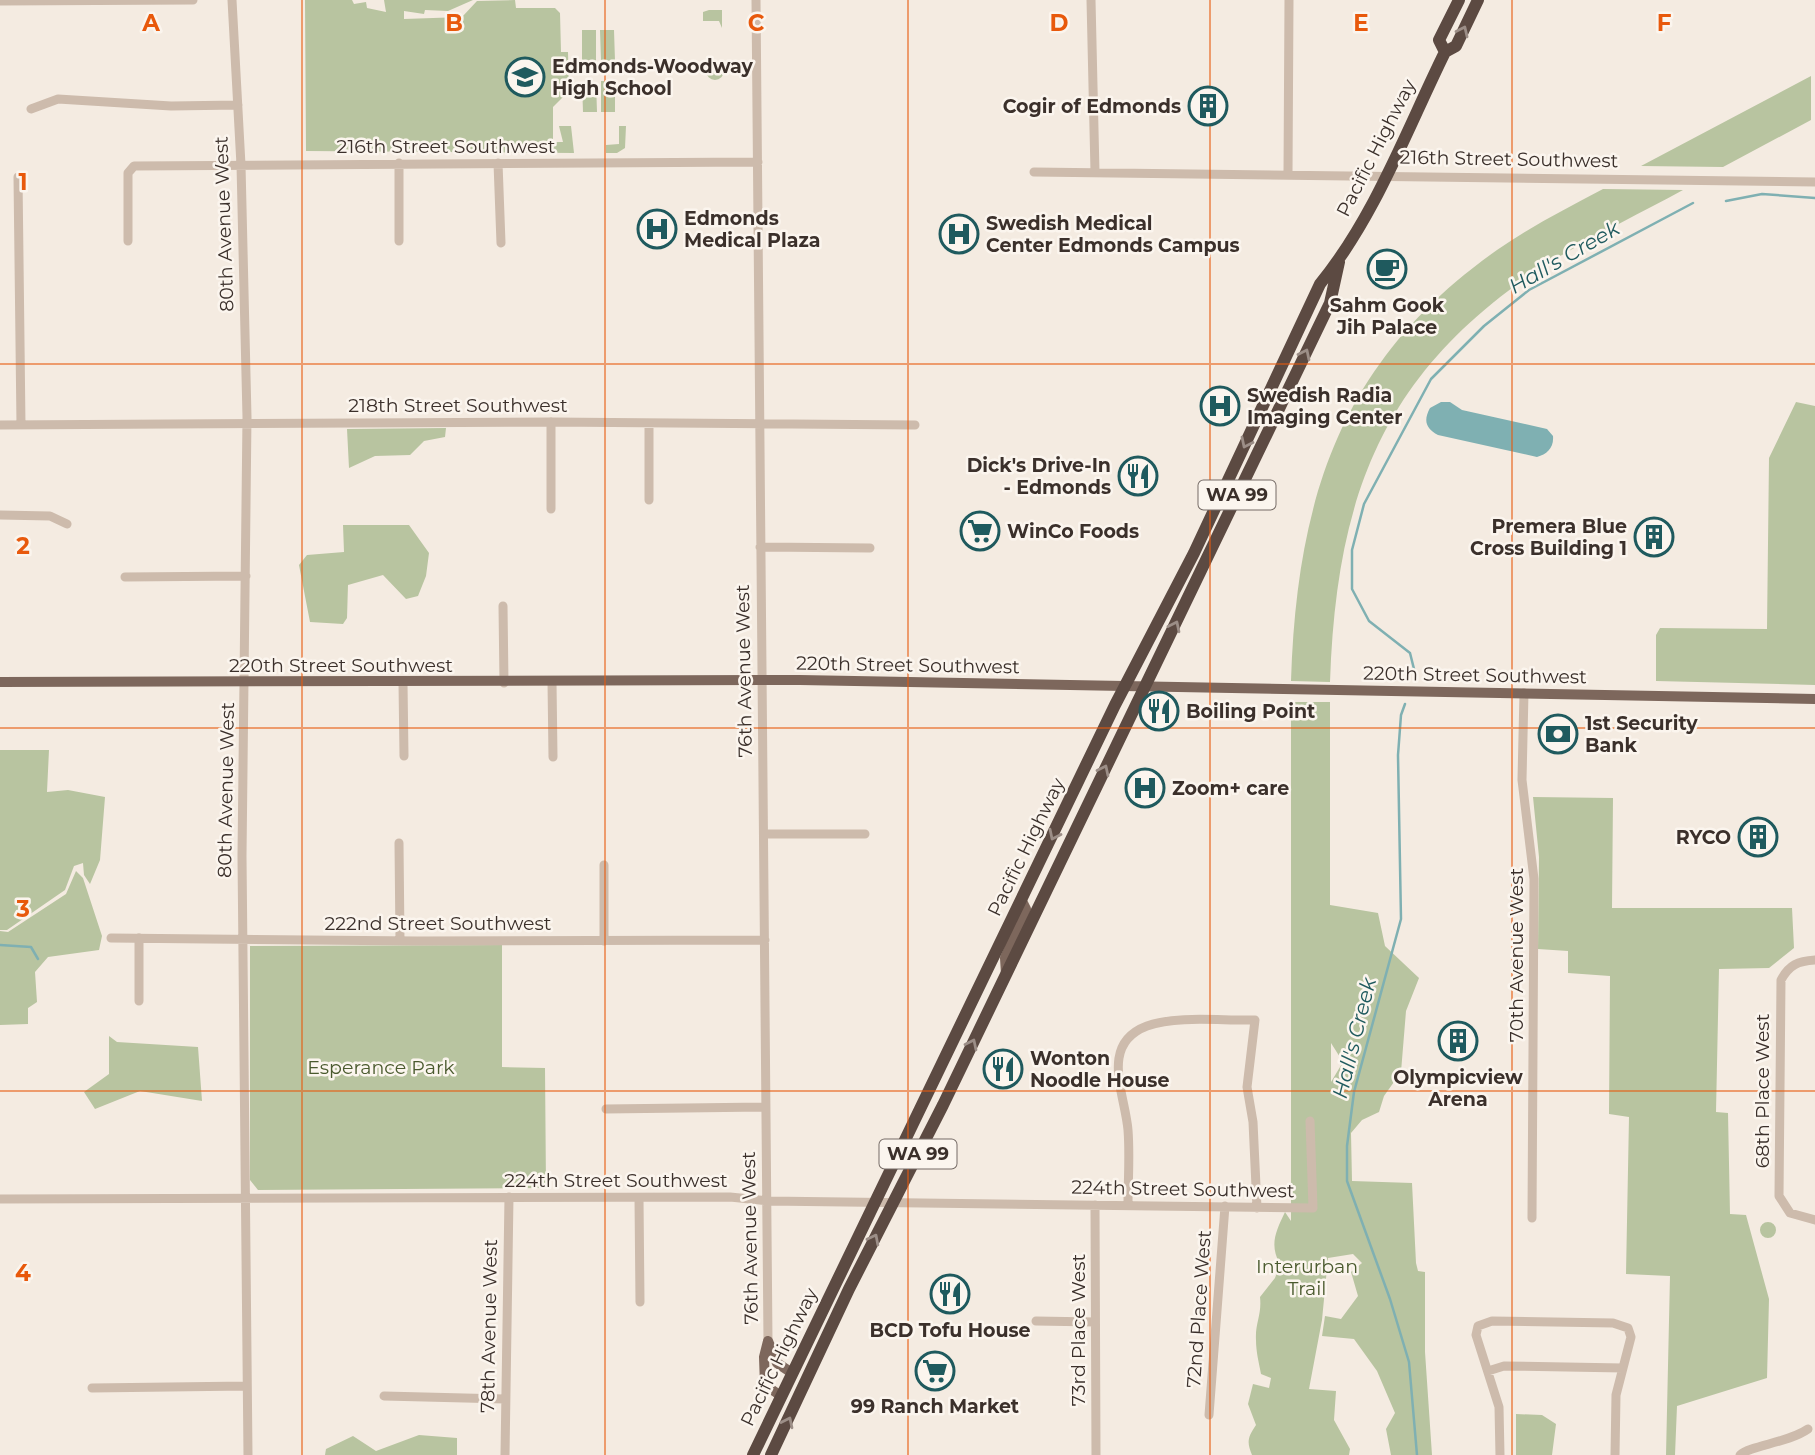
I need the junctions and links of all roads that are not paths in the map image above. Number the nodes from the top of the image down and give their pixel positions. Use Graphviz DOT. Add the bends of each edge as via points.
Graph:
graph roads {
  1 [pos="193,0"];
  2 [pos="232,0"];
  3 [pos="756,0"];
  4 [pos="1091,0"];
  5 [pos="1289,0"];
  6 [pos="1459,0"];
  7 [pos="1478,0"];
  8 [pos="0,1"];
  9 [pos="1445,52"];
  10 [pos="238,105"];
  11 [pos="31,109"];
  12 [pos="758,162"];
  13 [pos="399,163"];
  14 [pos="498,163"];
  15 [pos="241,165"];
  16 [pos="1034,172"];
  17 [pos="1095,172"];
  18 [pos="1288,173"];
  19 [pos="1385,175"];
  20 [pos="18,177"];
  21 [pos="1815,182"];
  22 [pos="128,241"];
  23 [pos="399,241"];
  24 [pos="501,243"];
  25 [pos="1340,260"];
  26 [pos="551,422"];
  27 [pos="649,423"];
  28 [pos="247,424"];
  29 [pos="760,424"];
  30 [pos="0,425"];
  31 [pos="21,425"];
  32 [pos="915,425"];
  33 [pos="649,500"];
  34 [pos="551,509"];
  35 [pos="0,515"];
  36 [pos="67,524"];
  37 [pos="760,547"];
  38 [pos="870,548"];
  39 [pos="246,576"];
  40 [pos="125,577"];
  41 [pos="503,607"];
  42 [pos="761,680"];
  43 [pos="0,682"];
  44 [pos="552,682"];
  45 [pos="245,683"];
  46 [pos="403,683"];
  47 [pos="504,683"];
  48 [pos="1126,686"];
  49 [pos="1144,687"];
  50 [pos="1524,693"];
  51 [pos="1815,699"];
  52 [pos="404,756"];
  53 [pos="553,757"];
  54 [pos="764,834"];
  55 [pos="865,834"];
  56 [pos="399,844"];
  57 [pos="604,865"];
  58 [pos="1022,901"];
  59 [pos="111,938"];
  60 [pos="139,938"];
  61 [pos="242,938"];
  62 [pos="765,940"];
  63 [pos="400,941"];
  64 [pos="604,941"];
  65 [pos="1814,960"];
  66 [pos="1006,974"];
  67 [pos="139,1001"];
  68 [pos="766,1107"];
  69 [pos="606,1109"];
  70 [pos="1311,1121"];
  71 [pos="767,1176"];
  72 [pos="246,1198"];
  73 [pos="509,1198"];
  74 [pos="639,1198"];
  75 [pos="0,1199"];
  76 [pos="768,1201"];
  77 [pos="782,1201"];
  78 [pos="876,1202"];
  79 [pos="892,1202"];
  80 [pos="1095,1205"];
  81 [pos="1128,1205"];
  82 [pos="1225,1206"];
  83 [pos="1257,1208"];
  84 [pos="1532,1218"];
  85 [pos="1815,1220"];
  86 [pos="640,1301"];
  87 [pos="1036,1321"];
  88 [pos="1096,1322"];
  89 [pos="768,1341"];
  90 [pos="1623,1368"];
  91 [pos="1488,1371"];
  92 [pos="792,1373"];
  93 [pos="247,1386"];
  94 [pos="92,1388"];
  95 [pos="384,1396"];
  96 [pos="781,1396"];
  97 [pos="505,1399"];
  98 [pos="1209,1415"];
  99 [pos="1808,1429"];
  100 [pos="248,1455"];
  101 [pos="505,1455"];
  102 [pos="753,1455"];
  103 [pos="771,1455"];
  104 [pos="1096,1455"];
  105 [pos="1500,1455"];
  106 [pos="1615,1455"];
  107 [pos="1740,1455"];
  1 -- 8 [label="street"];
  2 -- 10 [label="street, 80th Avenue West"];
  3 -- 12 [label="street, 76th Avenue West"];
  4 -- 17 [label="street"];
  5 -- 18 [label="street"];
  6 -- 9 [label="highway, Pacific Highway / WA 99" via="1439,40"];
  9 -- 7 [label="highway, Pacific Highway / WA 99, one-way" via="1456,46"];
  9 -- 19 [label="highway, Pacific Highway / WA 99"];
  10 -- 11 [label="street" via="58,99"];
  10 -- 15 [label="street, 80th Avenue West"];
  12 -- 14 [label="street, 216th Street Southwest"];
  12 -- 29 [label="street, 76th Avenue West"];
  13 -- 14 [label="street, 216th Street Southwest"];
  13 -- 15 [label="street, 216th Street Southwest"];
  13 -- 23 [label="street"];
  14 -- 24 [label="street"];
  15 -- 22 [label="street, 216th Street Southwest" via="134,166 128,173"];
  15 -- 28 [label="street, 80th Avenue West"];
  16 -- 17 [label="street, 216th Street Southwest"];
  17 -- 18 [label="street, 216th Street Southwest"];
  18 -- 19 [label="street, 216th Street Southwest"];
  19 -- 21 [label="street, 216th Street Southwest"];
  19 -- 25 [label="highway, Pacific Highway / WA 99"];
  20 -- 31 [label="street"];
  25 -- 48 [label="highway, Pacific Highway / WA 99, one-way" via="1320,284"];
  49 -- 25 [label="highway, Pacific Highway / WA 99, one-way" via="1330,303"];
  26 -- 27 [label="street, 218th Street Southwest"];
  26 -- 28 [label="street, 218th Street Southwest"];
  26 -- 34 [label="street"];
  27 -- 29 [label="street, 218th Street Southwest"];
  27 -- 33 [label="street"];
  28 -- 31 [label="street, 218th Street Southwest"];
  28 -- 39 [label="street, 80th Avenue West"];
  29 -- 32 [label="street, 218th Street Southwest"];
  29 -- 37 [label="street, 76th Avenue West"];
  30 -- 31 [label="street, 218th Street Southwest"];
  35 -- 36 [label="street" via="50,516"];
  37 -- 38 [label="street"];
  37 -- 42 [label="street, 76th Avenue West"];
  39 -- 40 [label="street"];
  39 -- 45 [label="street, 80th Avenue West"];
  41 -- 47 [label="street"];
  42 -- 44 [label="main road, 220th Street Southwest"];
  42 -- 48 [label="main road, 220th Street Southwest"];
  42 -- 54 [label="street, 76th Avenue West"];
  43 -- 45 [label="main road, 220th Street Southwest"];
  44 -- 47 [label="main road, 220th Street Southwest"];
  44 -- 53 [label="street"];
  45 -- 46 [label="main road, 220th Street Southwest"];
  45 -- 61 [label="street, 80th Avenue West"];
  46 -- 47 [label="main road, 220th Street Southwest"];
  46 -- 52 [label="street"];
  48 -- 49 [label="main road, 220th Street Southwest"];
  48 -- 58 [label="highway, Pacific Highway / WA 99, one-way"];
  49 -- 50 [label="main road, 220th Street Southwest"];
  66 -- 49 [label="highway, Pacific Highway / WA 99, one-way"];
  50 -- 51 [label="main road, 220th Street Southwest"];
  50 -- 84 [label="street, 70th Avenue West" via="1521,780 1534,871"];
  54 -- 55 [label="street"];
  54 -- 62 [label="street, 76th Avenue West"];
  56 -- 63 [label="street"];
  57 -- 64 [label="street"];
  58 -- 66 [label="main road" via="1026,909 1004,958"];
  58 -- 78 [label="highway, Pacific Highway / WA 99"];
  59 -- 60 [label="street, 222nd Street Southwest"];
  60 -- 61 [label="street, 222nd Street Southwest"];
  60 -- 67 [label="street"];
  61 -- 63 [label="street, 222nd Street Southwest"];
  61 -- 72 [label="street, 80th Avenue West"];
  62 -- 64 [label="street, 222nd Street Southwest"];
  62 -- 68 [label="street, 76th Avenue West"];
  63 -- 64 [label="street, 222nd Street Southwest"];
  65 -- 85 [label="street, 68th Place West" via="1799,961 1786,969 1780,980 1779,1195 1790,1213"];
  79 -- 66 [label="highway, Pacific Highway / WA 99, one-way"];
  68 -- 69 [label="street"];
  68 -- 71 [label="street, 76th Avenue West"];
  70 -- 83 [label="street, 224th Street Southwest" via="1313,1208"];
  71 -- 76 [label="street, 76th Avenue West"];
  71 -- 77 [label="street"];
  72 -- 73 [label="street, 224th Street Southwest"];
  72 -- 75 [label="street, 224th Street Southwest"];
  72 -- 93 [label="street, 80th Avenue West"];
  73 -- 74 [label="street, 224th Street Southwest"];
  73 -- 97 [label="street, 78th Avenue West"];
  74 -- 76 [label="street, 224th Street Southwest"];
  74 -- 86 [label="street"];
  76 -- 77 [label="street, 224th Street Southwest"];
  76 -- 89 [label="street, 76th Avenue West"];
  77 -- 78 [label="street, 224th Street Southwest"];
  78 -- 79 [label="street, 224th Street Southwest"];
  78 -- 92 [label="highway, Pacific Highway / WA 99"];
  79 -- 80 [label="street, 224th Street Southwest"];
  103 -- 79 [label="highway, Pacific Highway / WA 99, one-way"];
  80 -- 81 [label="street, 224th Street Southwest"];
  80 -- 88 [label="street, 73rd Place West"];
  81 -- 82 [label="street, 224th Street Southwest"];
  81 -- 83 [label="street" via="1127,1120 1117,1067 1131,1034 1175,1021 1255,1020 1247,1087"];
  82 -- 83 [label="street, 224th Street Southwest"];
  82 -- 98 [label="street, 72nd Place West"];
  87 -- 88 [label="street"];
  88 -- 104 [label="street, 73rd Place West"];
  89 -- 92 [label="main road" via="777,1363"];
  89 -- 96 [label="main road" via="765,1385"];
  90 -- 91 [label="street" via="1504,1366"];
  90 -- 91 [label="street" via="1630,1332 1624,1325 1492,1321 1482,1323 1476,1335"];
  90 -- 106 [label="street" via="1615,1407"];
  91 -- 105 [label="street" via="1500,1409"];
  92 -- 96 [label="highway, Pacific Highway / WA 99"];
  93 -- 94 [label="street"];
  93 -- 100 [label="street, 80th Avenue West"];
  95 -- 97 [label="street"];
  96 -- 102 [label="highway, Pacific Highway / WA 99"];
  97 -- 101 [label="street, 78th Avenue West"];
  99 -- 107 [label="street"];
}
